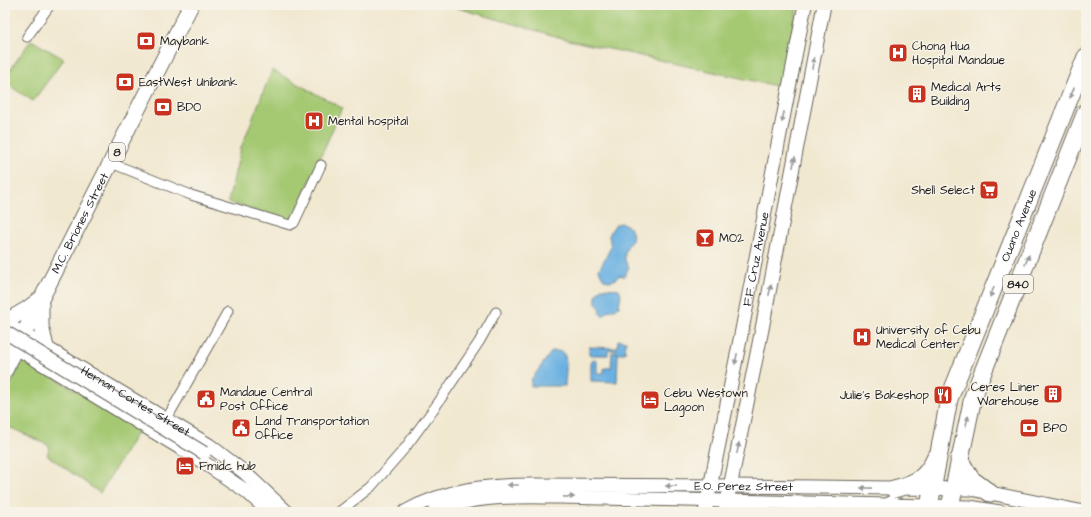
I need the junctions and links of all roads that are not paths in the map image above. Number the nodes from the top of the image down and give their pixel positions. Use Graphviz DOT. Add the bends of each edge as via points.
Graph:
graph roads {
  1 [pos="50,5"];
  2 [pos="192,5"];
  3 [pos="805,5"];
  4 [pos="824,5"];
  5 [pos="27,37"];
  6 [pos="1086,57"];
  7 [pos="1086,112"];
  8 [pos="111,163"];
  9 [pos="320,166"];
  10 [pos="1026,208"];
  11 [pos="1046,214"];
  12 [pos="41,299"];
  13 [pos="228,311"];
  14 [pos="496,312"];
  15 [pos="5,322"];
  16 [pos="5,332"];
  17 [pos="24,334"];
  18 [pos="11,345"];
  19 [pos="46,347"];
  20 [pos="5,370"];
  21 [pos="166,420"];
  22 [pos="941,444"];
  23 [pos="959,459"];
  24 [pos="710,486"];
  25 [pos="731,486"];
  26 [pos="933,489"];
  27 [pos="954,489"];
  28 [pos="256,491"];
  29 [pos="533,491"];
  30 [pos="990,493"];
  31 [pos="893,497"];
  32 [pos="1086,504"];
  33 [pos="706,507"];
  34 [pos="727,507"];
  35 [pos="929,509"];
  36 [pos="950,509"];
  37 [pos="269,512"];
  38 [pos="287,512"];
  39 [pos="339,512"];
  40 [pos="405,512"];
  41 [pos="434,512"];
  42 [pos="912,512"];
  43 [pos="1000,512"];
  44 [pos="1083,512"];
  1 -- 5 [label="street"];
  2 -- 8 [label="main road, M.C. Briones Street / 8"];
  3 -- 24 [label="main road, F.F. Cruz Avenue, one-way"];
  25 -- 4 [label="main road, F.F. Cruz Avenue, one-way"];
  6 -- 10 [label="highway, Ouano Avenue / 840, one-way"];
  7 -- 11 [label="highway, Ouano Avenue / 840"];
  8 -- 9 [label="street" via="191,195 290,225 294,223"];
  8 -- 12 [label="main road, M.C. Briones Street / 8"];
  10 -- 11 [label="highway"];
  10 -- 22 [label="highway, Ouano Avenue / 840, one-way" via="950,399"];
  23 -- 11 [label="highway, Ouano Avenue / 840, one-way" via="973,398"];
  12 -- 15 [label="main road"];
  12 -- 17 [label="main road, M.C. Briones Street / 8"];
  12 -- 19 [label="main road" via="41,326"];
  13 -- 21 [label="street"];
  14 -- 39 [label="street" via="479,342 405,448 371,487"];
  15 -- 17 [label="main road, Hernan Cortes Street"];
  16 -- 28 [label="main road, Hernan Cortes Street, bridge" via="204,453"];
  17 -- 18 [label="main road, 8"];
  17 -- 19 [label="main road, Hernan Cortes Street"];
  18 -- 20 [label="main road, 8"];
  18 -- 28 [label="main road, Hernan Cortes Street" via="200,460"];
  19 -- 21 [label="main road, Hernan Cortes Street"];
  21 -- 28 [label="main road, Hernan Cortes Street" via="209,445 244,472"];
  22 -- 26 [label="highway, Ouano Avenue / 840"];
  22 -- 31 [label="highway" via="925,475"];
  23 -- 27 [label="highway, Ouano Avenue / 840"];
  23 -- 30 [label="highway" via="971,479"];
  24 -- 25 [label="main road, E.O. Perez Street"];
  24 -- 29 [label="main road, E.O. Perez Street, one-way"];
  24 -- 33 [label="main road, F.F. Cruz Avenue"];
  31 -- 25 [label="main road, E.O. Perez Street, one-way"];
  25 -- 34 [label="main road, F.F. Cruz Avenue"];
  26 -- 27 [label="main road, E.O. Perez Street"];
  26 -- 31 [label="main road, E.O. Perez Street"];
  26 -- 35 [label="highway, Ouano Avenue / 840"];
  27 -- 30 [label="main road, E.O. Perez Street"];
  27 -- 36 [label="highway, Ouano Avenue / 840"];
  28 -- 37 [label="main road, Hernan Cortes Street"];
  28 -- 38 [label="main road, Hernan Cortes Street"];
  29 -- 33 [label="main road, E.O. Perez Street, one-way"];
  29 -- 40 [label="main road, E.O. Perez Street, one-way" via="502,485 460,491 439,496"];
  29 -- 41 [label="main road, E.O. Perez Street" via="481,499 444,507"];
  30 -- 44 [label="main road, E.O. Perez Street"];
  31 -- 34 [label="main road, E.O. Perez Street"];
  31 -- 35 [label="main road, E.O. Perez Street"];
  31 -- 42 [label="highway"];
  32 -- 44 [label="street"];
  33 -- 34 [label="main road, E.O. Perez Street"];
  35 -- 36 [label="main road, E.O. Perez Street"];
  36 -- 43 [label="main road, E.O. Perez Street" via="969,507"];
}
